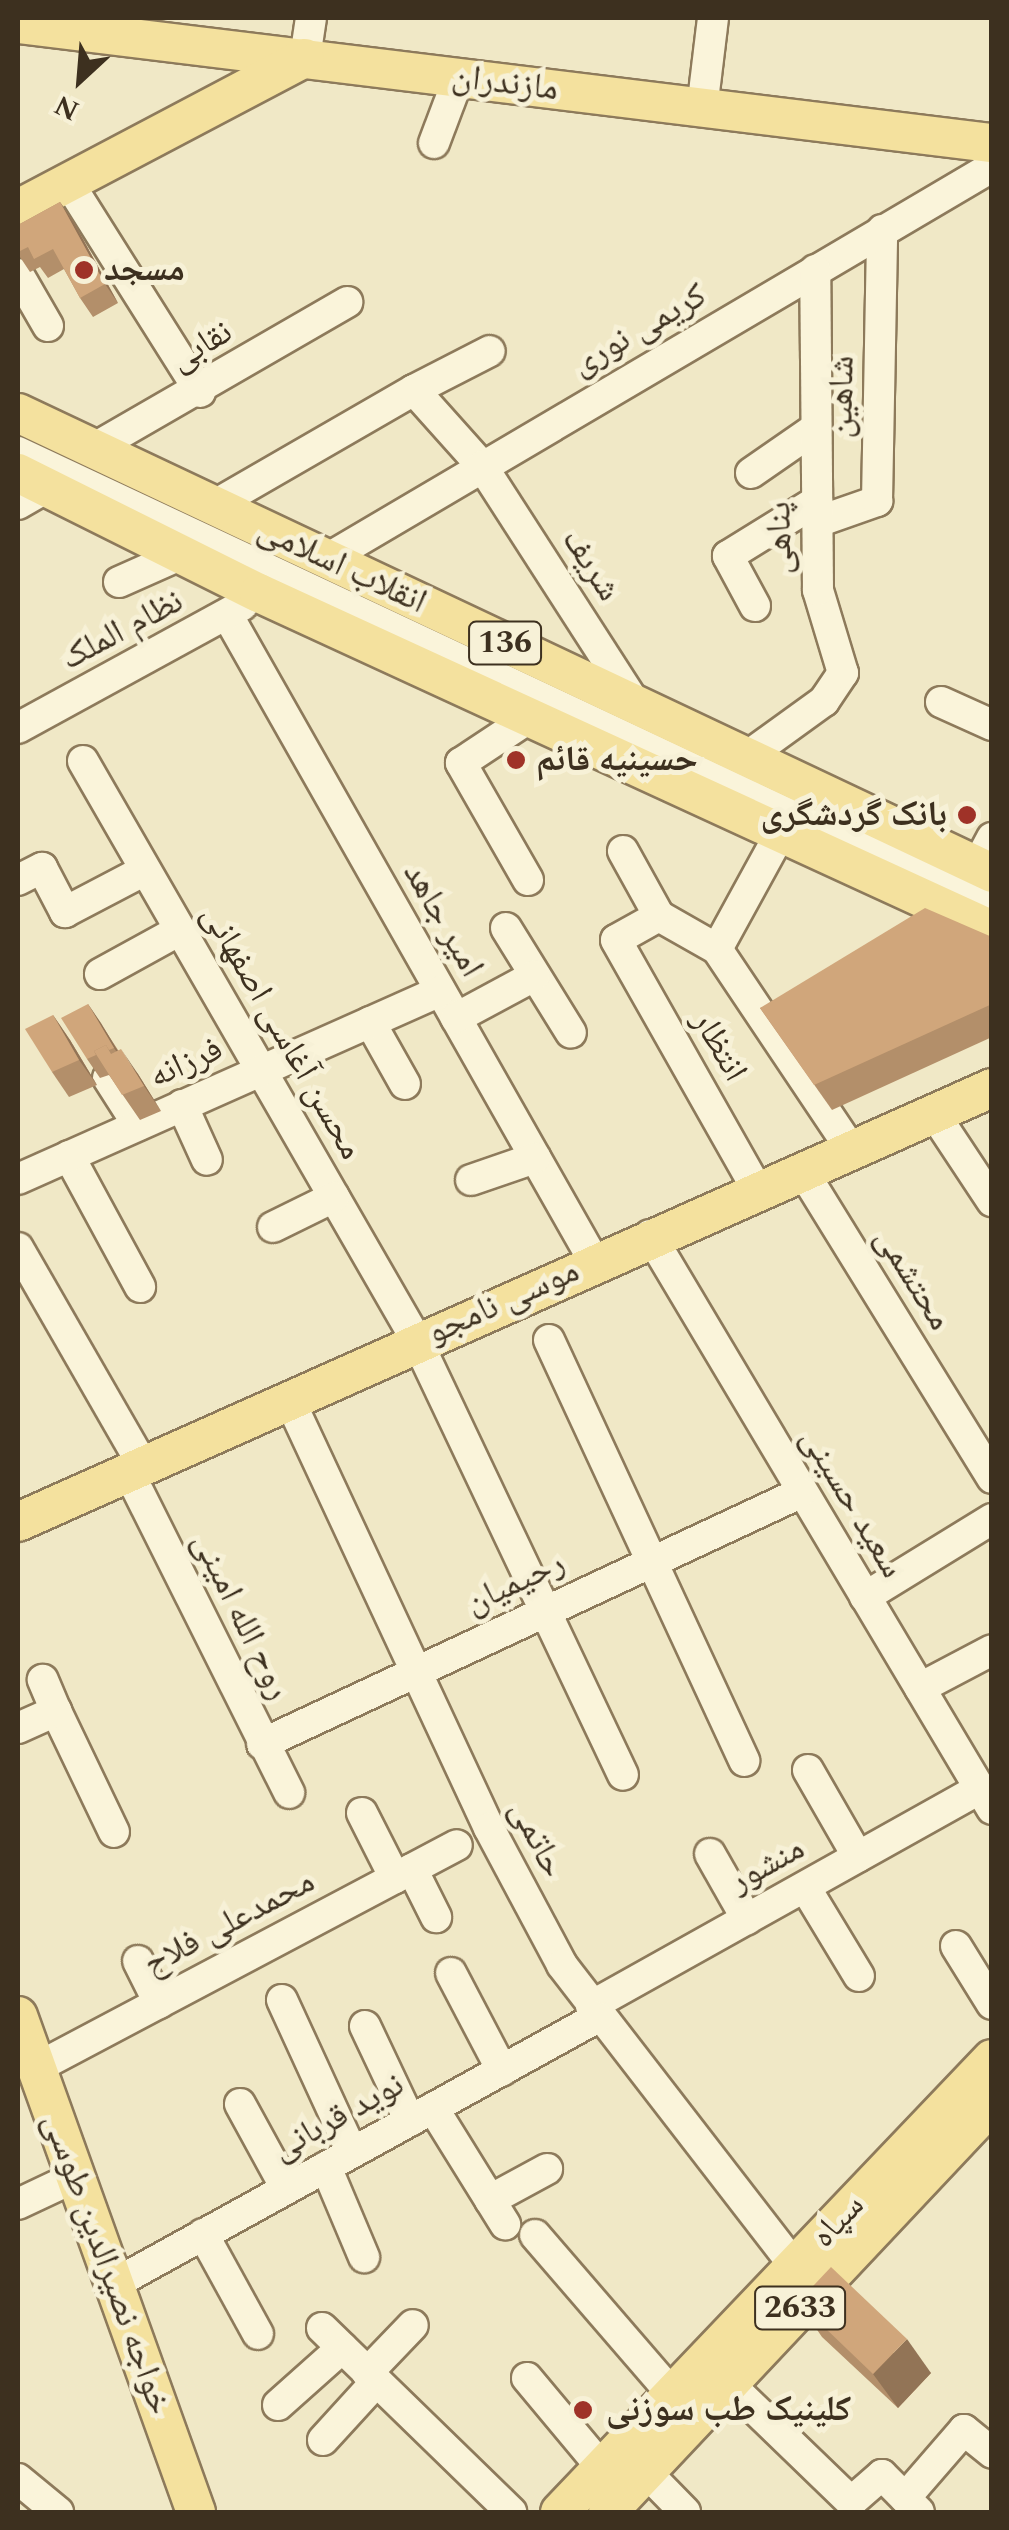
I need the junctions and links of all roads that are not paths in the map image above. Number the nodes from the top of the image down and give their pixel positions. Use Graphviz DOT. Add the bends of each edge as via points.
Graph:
graph roads {
  1 [pos="311,18"];
  2 [pos="713,18"];
  3 [pos="36,22"];
  4 [pos="305,58"];
  5 [pos="458,77"];
  6 [pos="702,109"];
  7 [pos="992,143"];
  8 [pos="434,144"];
  9 [pos="992,167"];
  10 [pos="68,182"];
  11 [pos="18,208"];
  12 [pos="882,230"];
  13 [pos="815,270"];
  14 [pos="18,274"];
  15 [pos="347,302"];
  16 [pos="48,326"];
  17 [pos="490,351"];
  18 [pos="414,390"];
  19 [pos="200,392"];
  20 [pos="18,413"];
  21 [pos="816,428"];
  22 [pos="18,432"];
  23 [pos="91,450"];
  24 [pos="18,452"];
  25 [pos="482,466"];
  26 [pos="752,473"];
  27 [pos="28,488"];
  28 [pos="214,506"];
  29 [pos="817,511"];
  30 [pos="182,554"];
  31 [pos="327,559"];
  32 [pos="119,582"];
  33 [pos="259,594"];
  34 [pos="754,606"];
  35 [pos="228,616"];
  36 [pos="941,702"];
  37 [pos="636,705"];
  38 [pos="528,718"];
  39 [pos="992,724"];
  40 [pos="18,728"];
  41 [pos="748,756"];
  42 [pos="83,761"];
  43 [pos="780,834"];
  44 [pos="623,852"];
  45 [pos="988,867"];
  46 [pos="146,870"];
  47 [pos="18,880"];
  48 [pos="528,880"];
  49 [pos="992,909"];
  50 [pos="659,916"];
  51 [pos="506,928"];
  52 [pos="180,930"];
  53 [pos="992,930"];
  54 [pos="716,948"];
  55 [pos="100,974"];
  56 [pos="534,976"];
  57 [pos="440,991"];
  58 [pos="456,1018"];
  59 [pos="370,1022"];
  60 [pos="571,1033"];
  61 [pos="261,1070"];
  62 [pos="108,1078"];
  63 [pos="404,1084"];
  64 [pos="992,1088"];
  65 [pos="182,1106"];
  66 [pos="933,1112"];
  67 [pos="138,1125"];
  68 [pos="851,1149"];
  69 [pos="69,1156"];
  70 [pos="535,1158"];
  71 [pos="207,1160"];
  72 [pos="802,1170"];
  73 [pos="18,1179"];
  74 [pos="471,1180"];
  75 [pos="757,1189"];
  76 [pos="334,1197"];
  77 [pos="992,1201"];
  78 [pos="273,1227"];
  79 [pos="650,1235"];
  80 [pos="18,1248"];
  81 [pos="594,1261"];
  82 [pos="140,1287"];
  83 [pos="549,1340"];
  84 [pos="417,1341"];
  85 [pos="289,1399"];
  86 [pos="136,1468"];
  87 [pos="992,1478"];
  88 [pos="800,1493"];
  89 [pos="992,1519"];
  90 [pos="18,1522"];
  91 [pos="649,1562"];
  92 [pos="865,1597"];
  93 [pos="541,1612"];
  94 [pos="992,1650"];
  95 [pos="415,1670"];
  96 [pos="43,1680"];
  97 [pos="920,1688"];
  98 [pos="56,1711"];
  99 [pos="18,1728"];
  100 [pos="262,1744"];
  101 [pos="744,1762"];
  102 [pos="808,1770"];
  103 [pos="623,1774"];
  104 [pos="289,1794"];
  105 [pos="986,1799"];
  106 [pos="362,1813"];
  107 [pos="114,1832"];
  108 [pos="458,1846"];
  109 [pos="710,1854"];
  110 [pos="858,1857"];
  111 [pos="404,1874"];
  112 [pos="805,1887"];
  113 [pos="436,1917"];
  114 [pos="747,1919"];
  115 [pos="956,1946"];
  116 [pos="138,1962"];
  117 [pos="451,1972"];
  118 [pos="859,1976"];
  119 [pos="282,2000"];
  120 [pos="159,2003"];
  121 [pos="992,2004"];
  122 [pos="595,2012"];
  123 [pos="18,2021"];
  124 [pos="365,2026"];
  125 [pos="992,2059"];
  126 [pos="36,2068"];
  127 [pos="502,2070"];
  128 [pos="240,2104"];
  129 [pos="992,2104"];
  130 [pos="422,2114"];
  131 [pos="339,2160"];
  132 [pos="547,2168"];
  133 [pos="75,2178"];
  134 [pos="286,2188"];
  135 [pos="18,2204"];
  136 [pos="203,2234"];
  137 [pos="535,2235"];
  138 [pos="364,2257"];
  139 [pos="795,2267"];
  140 [pos="114,2284"];
  141 [pos="412,2325"];
  142 [pos="258,2334"];
  143 [pos="372,2377"];
  144 [pos="528,2378"];
  145 [pos="729,2384"];
  146 [pos="673,2396"];
  147 [pos="278,2405"];
  148 [pos="323,2440"];
  149 [pos="992,2454"];
  150 [pos="603,2469"];
  151 [pos="646,2472"];
  152 [pos="18,2479"];
  153 [pos="912,2505"];
  154 [pos="58,2512"];
  155 [pos="196,2512"];
  156 [pos="510,2512"];
  157 [pos="560,2512"];
  158 [pos="608,2512"];
  159 [pos="684,2512"];
  1 -- 4 [label="street"];
  2 -- 6 [label="street"];
  3 -- 4 [label="main road, مازندران"];
  4 -- 5 [label="main road, مازندران"];
  4 -- 10 [label="main road"];
  5 -- 6 [label="main road, مازندران"];
  5 -- 8 [label="street"];
  6 -- 7 [label="main road, مازندران"];
  9 -- 12 [label="street, کریمی نوری"];
  10 -- 11 [label="main road"];
  10 -- 19 [label="street"];
  12 -- 13 [label="street, کریمی نوری"];
  12 -- 29 [label="street, شاهین" via="878,501"];
  13 -- 21 [label="street, پناهی"];
  13 -- 25 [label="street, کریمی نوری"];
  14 -- 16 [label="street"];
  15 -- 19 [label="street, نقابی"];
  17 -- 18 [label="street"];
  18 -- 25 [label="street, شریف"];
  18 -- 28 [label="street"];
  19 -- 23 [label="street, نقابی"];
  20 -- 23 [label="main road, انقلاب اسلامی / 136"];
  21 -- 26 [label="street"];
  21 -- 29 [label="street, پناهی"];
  22 -- 45 [label="street"];
  23 -- 28 [label="main road, انقلاب اسلامی / 136"];
  24 -- 49 [label="street"];
  25 -- 31 [label="street, کریمی نوری"];
  25 -- 37 [label="street, شریف"];
  27 -- 30 [label="main road, انقلاب اسلامی / 136"];
  28 -- 31 [label="main road, انقلاب اسلامی / 136"];
  29 -- 34 [label="street" via="728,556"];
  29 -- 41 [label="street, پناهی" via="820,601 843,674 824,701"];
  30 -- 32 [label="street"];
  30 -- 33 [label="main road, انقلاب اسلامی / 136"];
  31 -- 37 [label="main road, انقلاب اسلامی / 136"];
  33 -- 35 [label="street, نظام الملک"];
  33 -- 38 [label="main road, انقلاب اسلامی / 136"];
  35 -- 40 [label="street, نظام الملک"];
  35 -- 57 [label="street, امیر جاهد"];
  36 -- 39 [label="street"];
  37 -- 41 [label="main road, انقلاب اسلامی / 136"];
  38 -- 43 [label="main road, انقلاب اسلامی / 136"];
  38 -- 48 [label="street" via="461,764"];
  41 -- 45 [label="main road, انقلاب اسلامی / 136"];
  42 -- 46 [label="street, محسن آغاسی اصفهانی"];
  43 -- 53 [label="main road, انقلاب اسلامی / 136"];
  43 -- 54 [label="street"];
  44 -- 50 [label="street"];
  46 -- 47 [label="street" via="65,912 42,868"];
  46 -- 52 [label="street, محسن آغاسی اصفهانی"];
  50 -- 54 [label="street"];
  50 -- 75 [label="street, انتظار" via="616,940"];
  51 -- 56 [label="street"];
  52 -- 55 [label="street"];
  52 -- 61 [label="street, محسن آغاسی اصفهانی"];
  54 -- 68 [label="street"];
  56 -- 58 [label="street"];
  56 -- 60 [label="street"];
  57 -- 58 [label="street, امیر جاهد"];
  57 -- 59 [label="street, فرزانه"];
  58 -- 70 [label="street, امیر جاهد"];
  59 -- 61 [label="street, فرزانه"];
  59 -- 63 [label="street"];
  61 -- 65 [label="street, فرزانه"];
  61 -- 76 [label="street, محسن آغاسی اصفهانی"];
  62 -- 67 [label="street"];
  64 -- 66 [label="main road, موسی نامجو"];
  65 -- 67 [label="street, فرزانه"];
  65 -- 71 [label="street"];
  66 -- 68 [label="main road, موسی نامجو"];
  66 -- 77 [label="street"];
  67 -- 69 [label="street, فرزانه"];
  68 -- 72 [label="main road, موسی نامجو"];
  69 -- 73 [label="street, فرزانه"];
  69 -- 82 [label="street"];
  70 -- 74 [label="street"];
  70 -- 81 [label="street, امیر جاهد"];
  72 -- 75 [label="main road, موسی نامجو"];
  72 -- 87 [label="street, محتشمی"];
  75 -- 79 [label="main road, موسی نامجو"];
  76 -- 78 [label="street"];
  76 -- 84 [label="street, محسن آغاسی اصفهانی"];
  79 -- 81 [label="main road, موسی نامجو"];
  79 -- 88 [label="street, سعید حسینی"];
  80 -- 86 [label="street, روح الله امینی"];
  81 -- 84 [label="main road, موسی نامجو"];
  83 -- 91 [label="street"];
  84 -- 85 [label="main road, موسی نامجو"];
  84 -- 93 [label="street, محسن آغاسی اصفهانی"];
  85 -- 86 [label="main road, موسی نامجو"];
  85 -- 95 [label="street, حاتمی"];
  86 -- 90 [label="main road, موسی نامجو"];
  86 -- 100 [label="street, روح الله امینی"];
  88 -- 91 [label="street, رحیمیان"];
  88 -- 92 [label="street, سعید حسینی"];
  89 -- 92 [label="street"];
  91 -- 93 [label="street, رحیمیان"];
  91 -- 101 [label="street"];
  92 -- 97 [label="street, سعید حسینی"];
  93 -- 95 [label="street, رحیمیان"];
  93 -- 103 [label="street, محسن آغاسی اصفهانی"];
  94 -- 97 [label="street"];
  95 -- 100 [label="street, رحیمیان"];
  95 -- 122 [label="street, حاتمی" via="525,1900"];
  96 -- 98 [label="street"];
  97 -- 105 [label="street, سعید حسینی"];
  98 -- 99 [label="street"];
  98 -- 107 [label="street"];
  100 -- 104 [label="street, روح الله امینی"];
  102 -- 110 [label="street"];
  105 -- 110 [label="street, منشور"];
  106 -- 111 [label="street"];
  108 -- 111 [label="street, محمدعلی فلاح"];
  109 -- 114 [label="street"];
  110 -- 112 [label="street, منشور"];
  111 -- 113 [label="street"];
  111 -- 120 [label="street, محمدعلی فلاح"];
  112 -- 114 [label="street, منشور"];
  112 -- 118 [label="street"];
  114 -- 122 [label="street, منشور"];
  115 -- 121 [label="street"];
  116 -- 120 [label="street"];
  117 -- 127 [label="street"];
  119 -- 131 [label="street"];
  120 -- 126 [label="street, محمدعلی فلاح"];
  122 -- 127 [label="street, نوید قربانی"];
  122 -- 139 [label="street, حاتمی"];
  123 -- 126 [label="main road, خواجه نصیرالدین طوسی"];
  124 -- 130 [label="street"];
  125 -- 139 [label="main road, سپاه / 2633"];
  126 -- 133 [label="main road, خواجه نصیرالدین طوسی"];
  127 -- 130 [label="street, نوید قربانی"];
  128 -- 134 [label="street"];
  129 -- 145 [label="main road, سپاه / 2633"];
  130 -- 131 [label="street, نوید قربانی"];
  130 -- 132 [label="street" via="497,2212"];
  131 -- 134 [label="street, نوید قربانی"];
  131 -- 138 [label="street"];
  133 -- 135 [label="street"];
  133 -- 140 [label="main road, خواجه نصیرالدین طوسی"];
  134 -- 136 [label="street, نوید قربانی"];
  136 -- 140 [label="street, نوید قربانی"];
  136 -- 142 [label="street"];
  137 -- 146 [label="street"];
  139 -- 146 [label="main road, سپاه / 2633"];
  140 -- 155 [label="main road, خواجه نصیرالدین طوسی"];
  141 -- 143 [label="street"];
  143 -- 147 [label="street" via="332,2338"];
  143 -- 148 [label="street"];
  143 -- 156 [label="street"];
  144 -- 150 [label="street"];
  145 -- 151 [label="main road, سپاه / 2633"];
  145 -- 153 [label="street" via="851,2502 882,2475"];
  146 -- 150 [label="main road, سپاه / 2633"];
  149 -- 153 [label="street" via="964,2430"];
  150 -- 157 [label="main road, سپاه / 2633"];
  151 -- 158 [label="main road, سپاه / 2633"];
  151 -- 159 [label="street"];
  152 -- 154 [label="street"];
}
